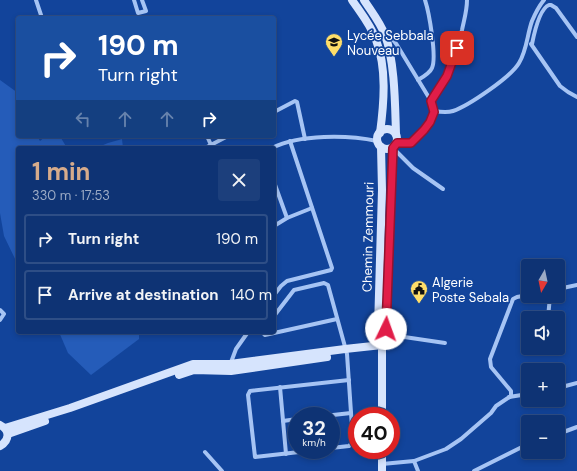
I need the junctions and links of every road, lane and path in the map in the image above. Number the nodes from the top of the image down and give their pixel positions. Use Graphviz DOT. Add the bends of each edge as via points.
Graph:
graph roads {
  1 [pos="36,0"];
  2 [pos="134,0"];
  3 [pos="142,0"];
  4 [pos="352,0"];
  5 [pos="364,0"];
  6 [pos="424,0"];
  7 [pos="467,0"];
  8 [pos="544,0"];
  9 [pos="41,16"];
  10 [pos="384,34"];
  11 [pos="577,37"];
  12 [pos="527,43"];
  13 [pos="532,44"];
  14 [pos="418,80"];
  15 [pos="577,97"];
  16 [pos="431,101"];
  17 [pos="276,111"];
  18 [pos="434,112"];
  19 [pos="380,132"];
  20 [pos="396,134"];
  21 [pos="208,138"];
  22 [pos="224,138"];
  23 [pos="305,138"];
  24 [pos="290,141"];
  25 [pos="379,144"];
  26 [pos="211,145"];
  27 [pos="395,145"];
  28 [pos="276,146"];
  29 [pos="276,188"];
  30 [pos="444,189"];
  31 [pos="312,208"];
  32 [pos="287,218"];
  33 [pos="276,225"];
  34 [pos="577,285"];
  35 [pos="565,288"];
  36 [pos="276,292"];
  37 [pos="521,296"];
  38 [pos="0,310"];
  39 [pos="276,313"];
  40 [pos="0,320"];
  41 [pos="337,320"];
  42 [pos="276,333"];
  43 [pos="247,334"];
  44 [pos="384,334"];
  45 [pos="445,342"];
  46 [pos="382,348"];
  47 [pos="346,351"];
  48 [pos="229,368"];
  49 [pos="349,380"];
  50 [pos="577,383"];
  51 [pos="565,386"];
  52 [pos="280,387"];
  53 [pos="521,395"];
  54 [pos="509,397"];
  55 [pos="351,407"];
  56 [pos="382,407"];
  57 [pos="288,420"];
  58 [pos="283,421"];
  59 [pos="577,427"];
  60 [pos="4,429"];
  61 [pos="565,431"];
  62 [pos="0,446"];
  63 [pos="521,448"];
  64 [pos="205,452"];
  65 [pos="286,454"];
  66 [pos="382,459"];
  67 [pos="414,461"];
  68 [pos="381,469"];
  69 [pos="222,471"];
  70 [pos="418,471"];
  71 [pos="474,471"];
  1 -- 9 [label="street"];
  2 -- 3 [label="street" via="138,14 146,11"];
  4 -- 19 [label="street, Chemin Zemmouri" via="380,50 384,106"];
  5 -- 10 [label="street, Chemin Zemmouri"];
  6 -- 14 [label="street" via="432,33 434,57 432,68"];
  7 -- 16 [label="street" via="455,58"];
  8 -- 12 [label="street" via="532,22"];
  10 -- 14 [label="street" via="397,45"];
  10 -- 20 [label="street, Chemin Zemmouri" via="392,72"];
  11 -- 13 [label="street" via="556,8 549,5 544,9 535,29"];
  12 -- 13 [label="street"];
  12 -- 18 [label="street" via="519,63 500,82 464,106 452,111"];
  13 -- 15 [label="street" via="560,86"];
  14 -- 16 [label="street"];
  16 -- 18 [label="street"];
  17 -- 23 [label="street" via="297,102"];
  18 -- 27 [label="street" via="430,122 414,141"];
  19 -- 20 [label="street" via="388,129"];
  19 -- 25 [label="street, Chemin Zemmouri"];
  20 -- 27 [label="street, Chemin Zemmouri" via="398,138"];
  21 -- 26 [label="street"];
  22 -- 26 [label="street"];
  23 -- 24 [label="street"];
  23 -- 25 [label="street" via="360,138"];
  24 -- 28 [label="street"];
  24 -- 31 [label="street"];
  25 -- 27 [label="street" via="387,150"];
  25 -- 46 [label="street, Chemin Zemmouri" via="382,190 378,328"];
  27 -- 30 [label="street" via="413,168"];
  27 -- 44 [label="street, Chemin Zemmouri"];
  29 -- 32 [label="street"];
  31 -- 32 [label="street"];
  31 -- 36 [label="street" via="332,269 287,281"];
  32 -- 33 [label="street"];
  34 -- 35 [label="street"];
  37 -- 54 [label="street" via="513,299 490,359 491,367 511,391"];
  38 -- 40 [label="street" via="4,314"];
  39 -- 41 [label="street" via="294,290 324,283 328,285"];
  41 -- 42 [label="street"];
  41 -- 47 [label="street"];
  43 -- 48 [label="street" via="236,349"];
  44 -- 45 [label="street"];
  44 -- 46 [label="street, Chemin Zemmouri"];
  46 -- 47 [label="street"];
  46 -- 56 [label="street"];
  47 -- 48 [label="street"];
  47 -- 49 [label="street"];
  48 -- 60 [label="street" via="194,370"];
  49 -- 52 [label="street"];
  49 -- 55 [label="street"];
  50 -- 51 [label="street"];
  52 -- 58 [label="street"];
  52 -- 65 [label="street" via="250,391 248,403 254,456 257,458"];
  53 -- 54 [label="street"];
  54 -- 67 [label="street" via="461,439 446,449"];
  57 -- 58 [label="street"];
  58 -- 65 [label="street"];
  59 -- 61 [label="street"];
  60 -- 62 [label="street" via="7,439"];
  63 -- 71 [label="street"];
  64 -- 69 [label="street"];
  66 -- 68 [label="street"];
  67 -- 68 [label="street"];
  67 -- 70 [label="street"];
}
